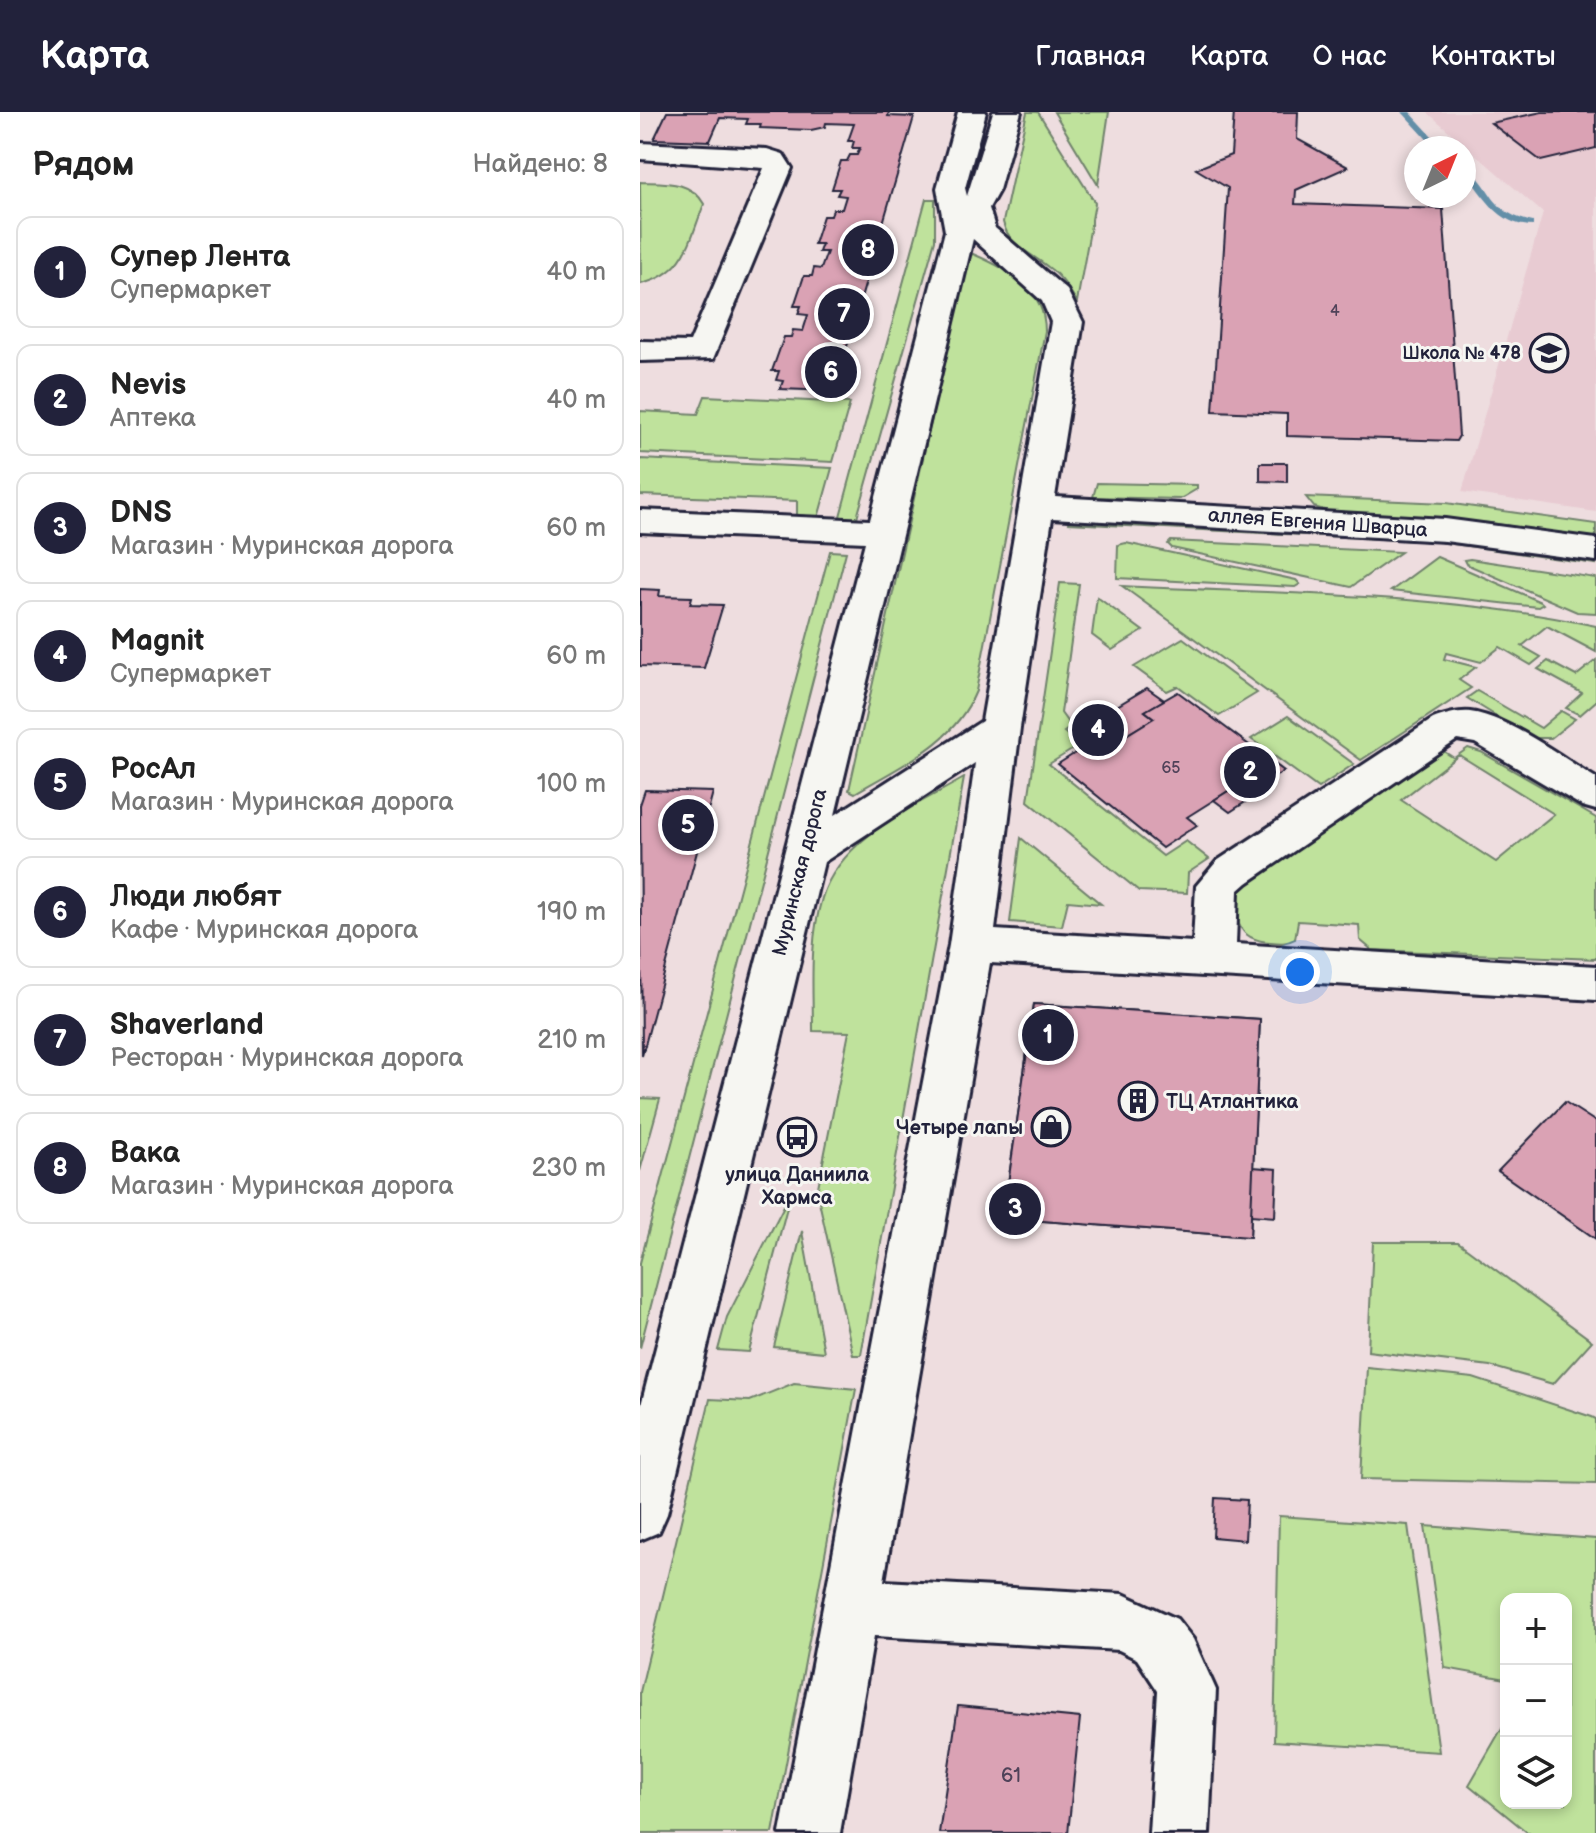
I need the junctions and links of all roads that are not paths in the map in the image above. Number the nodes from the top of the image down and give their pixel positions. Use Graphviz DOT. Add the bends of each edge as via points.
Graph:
graph roads {
  1 [pos="972,112"];
  2 [pos="1007,112"];
  3 [pos="640,151"];
  4 [pos="967,219"];
  5 [pos="640,351"];
  6 [pos="1039,507"];
  7 [pos="640,521"];
  8 [pos="885,532"];
  9 [pos="1596,550"];
  10 [pos="1000,728"];
  11 [pos="1596,796"];
  12 [pos="803,855"];
  13 [pos="971,945"];
  14 [pos="1214,958"];
  15 [pos="1596,983"];
  16 [pos="643,1493"];
  17 [pos="849,1607"];
  18 [pos="810,1833"];
  19 [pos="1179,1833"];
  1 -- 4 [label="street, Муринская дорога" via="951,188"];
  2 -- 4 [label="street, Муринская дорога" via="985,190"];
  3 -- 5 [label="street" via="767,157 778,168 702,352"];
  4 -- 6 [label="street" via="1056,297 1067,322"];
  4 -- 8 [label="street, Муринская дорога"];
  6 -- 9 [label="street, аллея Евгения Шварца" via="1445,530"];
  6 -- 10 [label="street"];
  7 -- 8 [label="street"];
  8 -- 12 [label="street, Муринская дорога"];
  10 -- 12 [label="street"];
  10 -- 13 [label="street"];
  11 -- 14 [label="street" via="1489,733 1468,725 1447,728 1217,886"];
  12 -- 16 [label="street, Муринская дорога"];
  13 -- 14 [label="street"];
  13 -- 17 [label="street"];
  14 -- 15 [label="street"];
  17 -- 18 [label="street"];
  17 -- 19 [label="street" via="1123,1622 1157,1639 1187,1690"];
}
